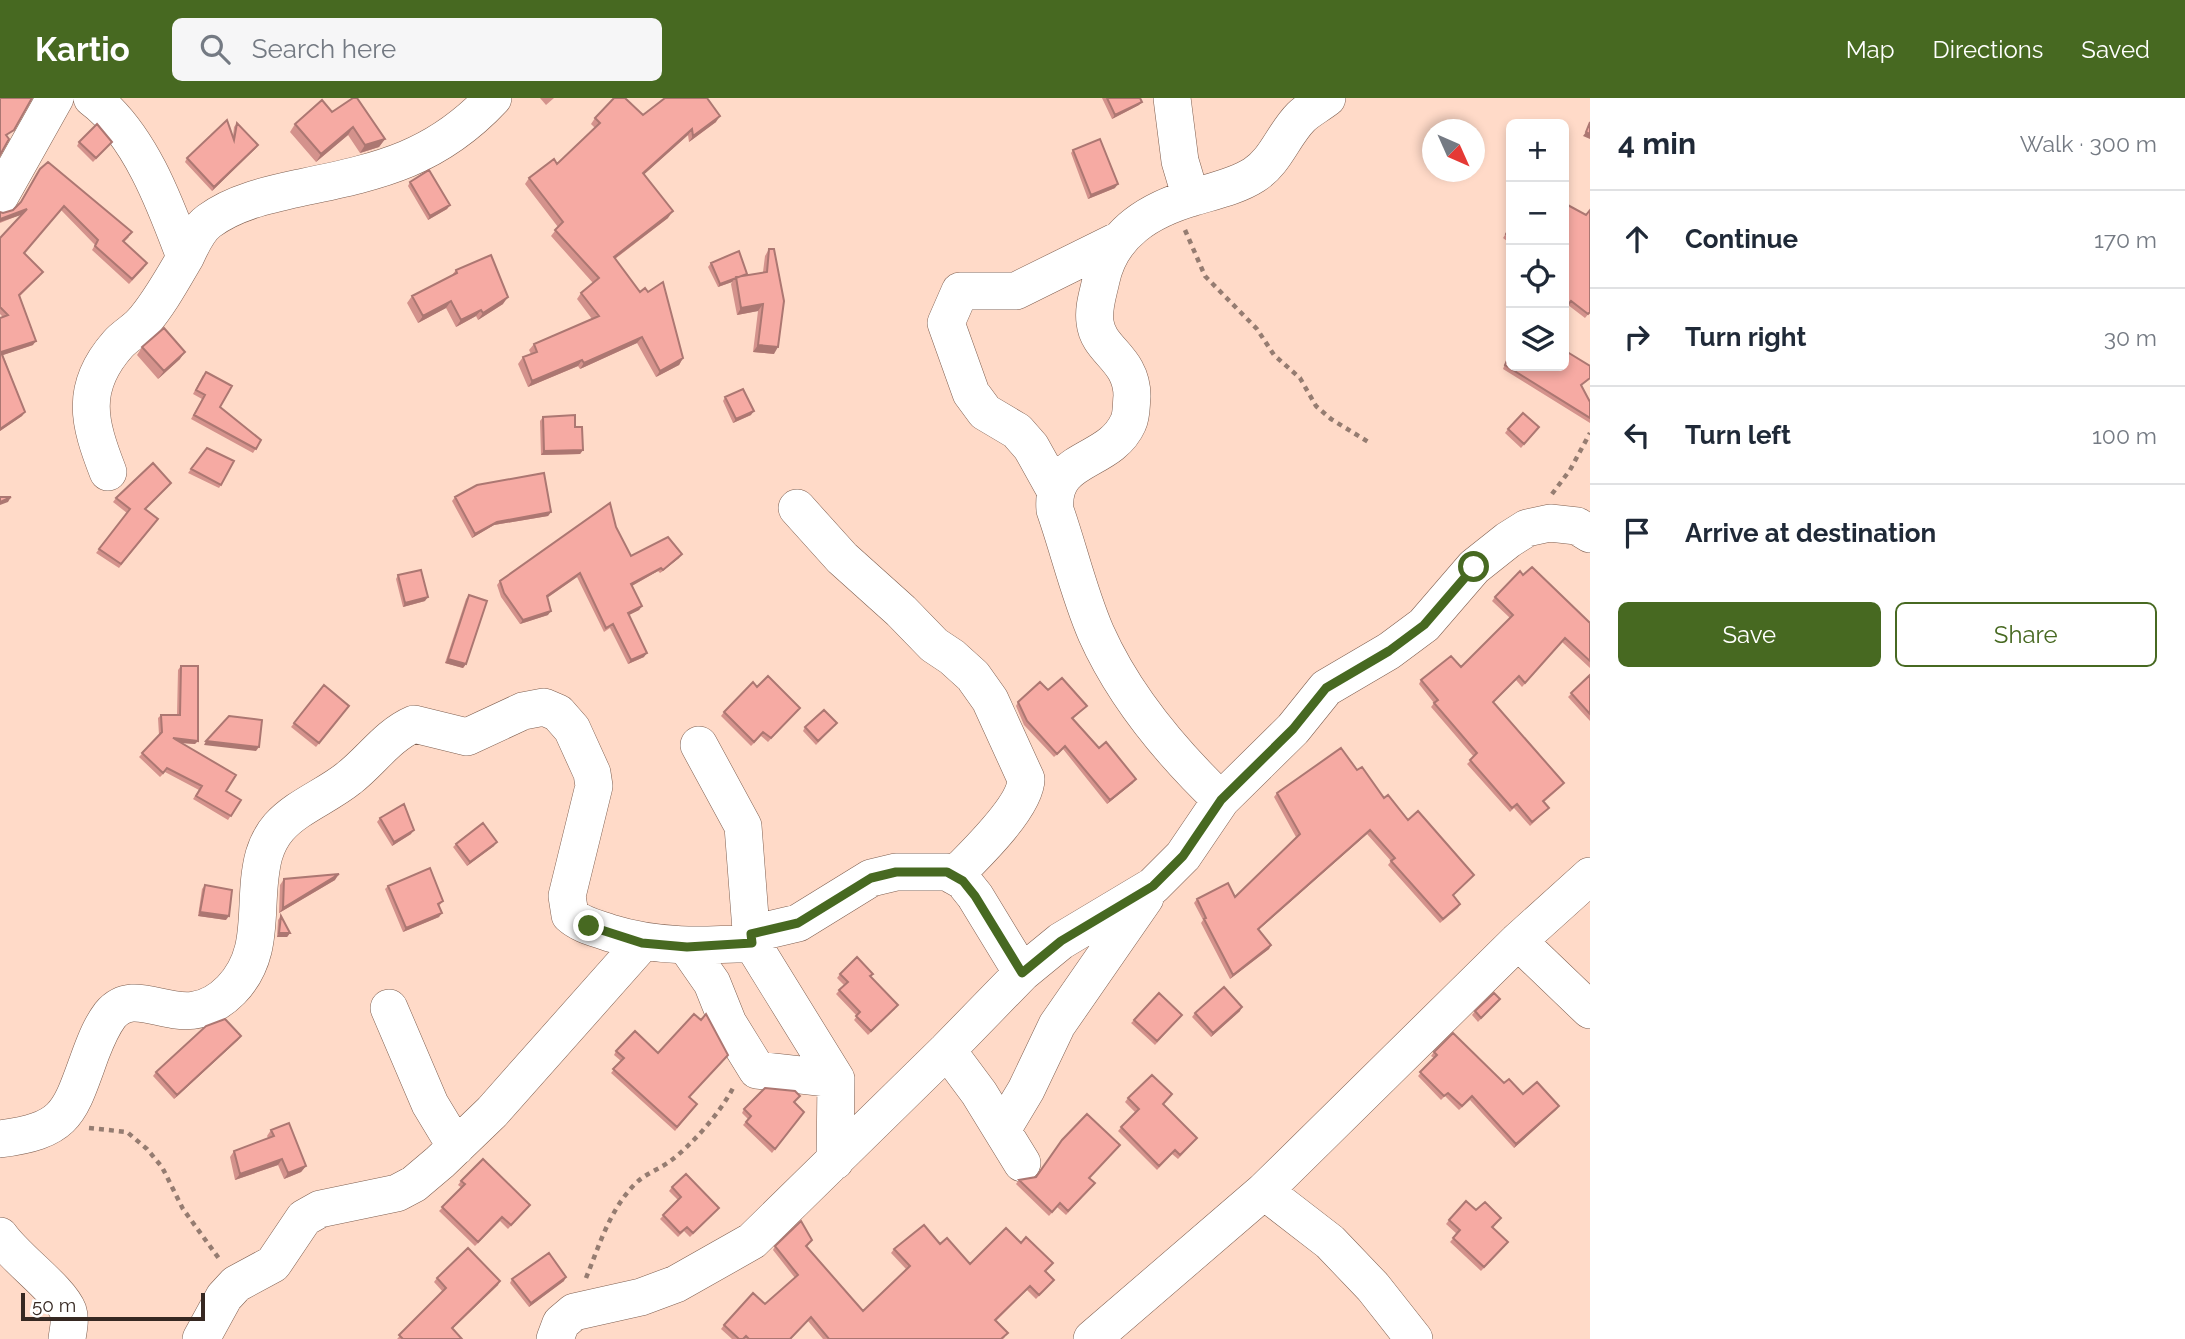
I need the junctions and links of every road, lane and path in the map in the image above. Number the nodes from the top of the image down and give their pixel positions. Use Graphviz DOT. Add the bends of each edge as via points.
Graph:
graph roads {
  1 [pos="55,98"];
  2 [pos="92,98"];
  3 [pos="493,98"];
  4 [pos="1172,98"];
  5 [pos="1326,98"];
  6 [pos="0,196"];
  7 [pos="1185,200"];
  8 [pos="1115,242"];
  9 [pos="185,257"];
  10 [pos="1590,433"];
  11 [pos="1370,443"];
  12 [pos="108,472"];
  13 [pos="1055,490"];
  14 [pos="797,508"];
  15 [pos="1527,528"];
  16 [pos="1590,534"];
  17 [pos="699,745"];
  18 [pos="1221,800"];
  19 [pos="954,876"];
  20 [pos="1590,876"];
  21 [pos="1153,886"];
  22 [pos="752,938"];
  23 [pos="1518,941"];
  24 [pos="642,943"];
  25 [pos="687,947"];
  26 [pos="1022,973"];
  27 [pos="389,1008"];
  28 [pos="1590,1010"];
  29 [pos="947,1051"];
  30 [pos="748,1060"];
  31 [pos="836,1079"];
  32 [pos="50,1128"];
  33 [pos="1002,1130"];
  34 [pos="0,1139"];
  35 [pos="456,1147"];
  36 [pos="835,1161"];
  37 [pos="1023,1163"];
  38 [pos="1264,1191"];
  39 [pos="0,1236"];
  40 [pos="236,1284"];
  41 [pos="561,1328"];
  42 [pos="67,1339"];
  43 [pos="201,1339"];
  44 [pos="1092,1339"];
  45 [pos="1414,1339"];
  1 -- 6 [label="street"];
  2 -- 9 [label="street" via="129,134"];
  3 -- 9 [label="street" via="474,118 423,154 378,170 237,205 208,221"];
  4 -- 7 [label="street"];
  5 -- 7 [label="street" via="1300,118 1254,176"];
  7 -- 8 [label="street" via="1140,221"];
  7 -- 11 [label="path" via="1188,237 1205,276 1300,378 1316,406"];
  8 -- 13 [label="street" via="1104,264 1095,325 1126,366 1132,386 1128,422 1109,448 1067,471"];
  8 -- 13 [label="street" via="1016,291 960,291 946,323 971,393 985,412 1024,439"];
  9 -- 12 [label="street" via="156,304 118,344 95,380 89,413"];
  10 -- 15 [label="path" via="1570,470"];
  13 -- 18 [label="street" via="1055,510 1096,633 1131,693 1180,760"];
  14 -- 19 [label="street" via="842,558 973,676 990,700 1027,779 1026,788 1000,826"];
  15 -- 16 [label="street" via="1550,523 1577,526"];
  15 -- 18 [label="street" via="1474,567 1424,625 1326,688 1293,729"];
  17 -- 22 [label="street" via="743,826"];
  18 -- 21 [label="street" via="1183,856"];
  19 -- 22 [label="street" via="926,871 871,878 798,923"];
  19 -- 26 [label="street" via="975,896"];
  20 -- 23 [label="street"];
  21 -- 26 [label="street" via="1061,941"];
  21 -- 33 [label="street" via="1058,1025"];
  22 -- 25 [label="street"];
  22 -- 31 [label="street"];
  23 -- 28 [label="street"];
  23 -- 38 [label="street"];
  24 -- 25 [label="street"];
  24 -- 32 [label="street" via="582,923 568,911 567,895 594,786 580,742 558,713 536,707 467,737 414,724 272,836 259,880 254,951 246,973 229,992 194,1013 135,1002 113,1012 98,1035 69,1110"];
  24 -- 35 [label="street"];
  25 -- 30 [label="street" via="712,983"];
  26 -- 29 [label="street"];
  27 -- 35 [label="street" via="430,1104"];
  29 -- 33 [label="street"];
  29 -- 36 [label="street"];
  30 -- 31 [label="street" via="765,1073"];
  30 -- 41 [label="path" via="730,1094 690,1141 631,1188 602,1235"];
  31 -- 36 [label="street"];
  32 -- 34 [label="street"];
  32 -- 40 [label="path" via="127,1132 136,1139 162,1167 183,1209"];
  33 -- 37 [label="street"];
  35 -- 40 [label="street" via="397,1193 320,1209 304,1218 273,1264"];
  36 -- 41 [label="street" via="752,1241 714,1265 641,1297 583,1309"];
  38 -- 44 [label="street"];
  38 -- 45 [label="street" via="1330,1242"];
  39 -- 42 [label="street" via="12,1254 64,1302 69,1314"];
  40 -- 43 [label="street"];
}
